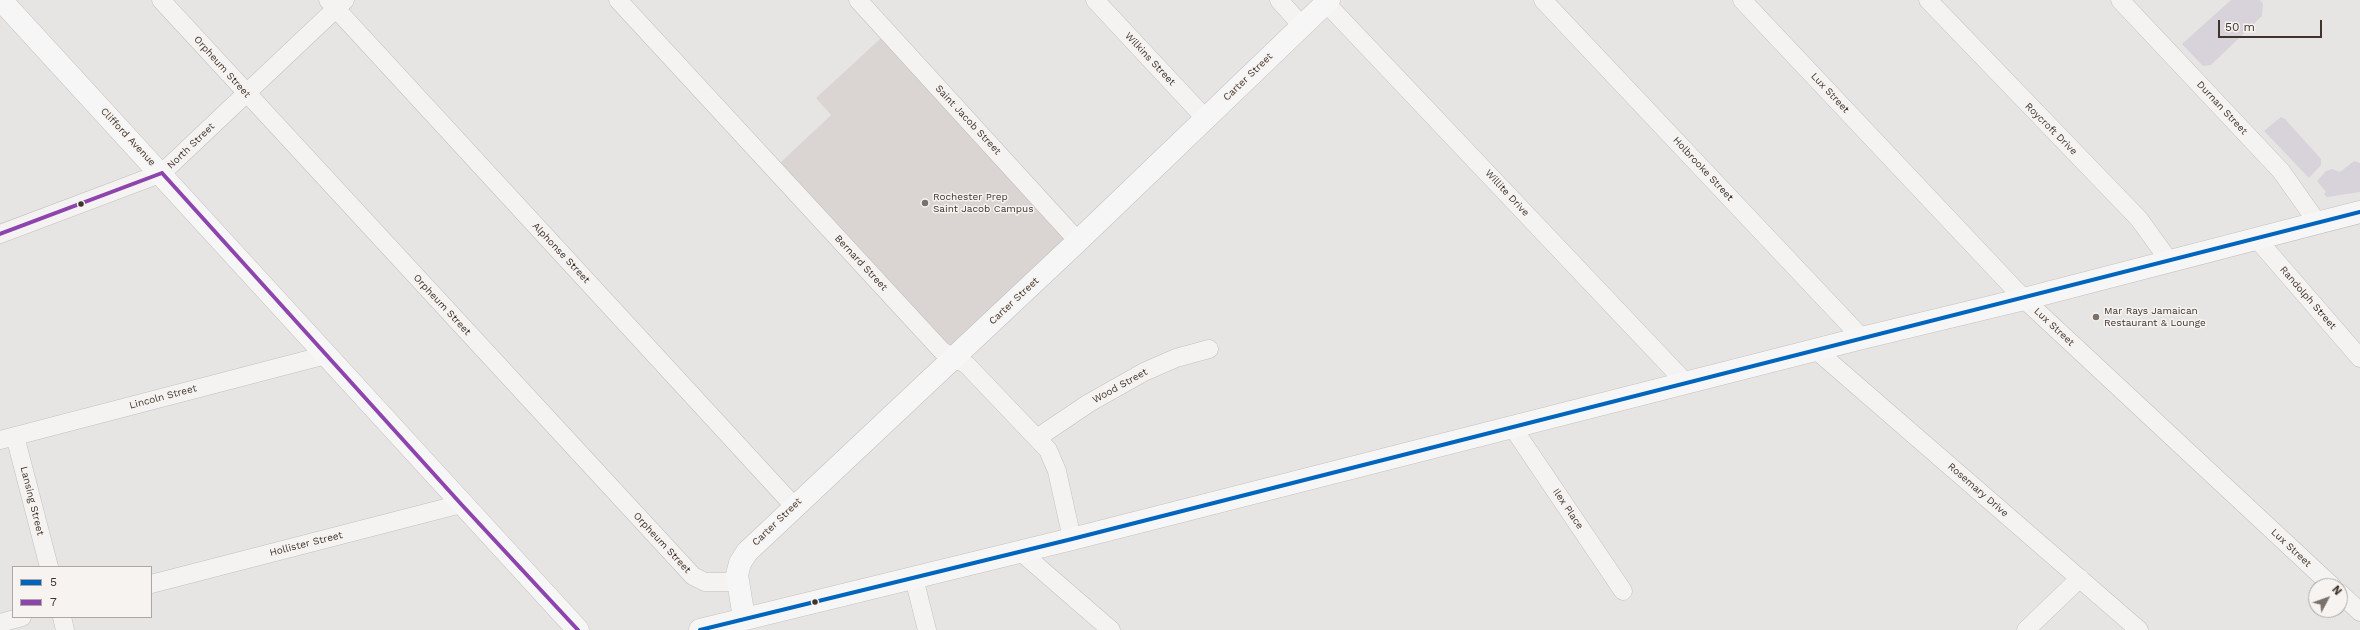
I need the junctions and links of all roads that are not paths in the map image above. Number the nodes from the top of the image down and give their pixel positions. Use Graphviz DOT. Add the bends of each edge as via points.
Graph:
graph roads {
  1 [pos="1,0"];
  2 [pos="161,0"];
  3 [pos="618,0"];
  4 [pos="858,0"];
  5 [pos="1095,0"];
  6 [pos="1279,0"];
  7 [pos="1543,0"];
  8 [pos="1742,0"];
  9 [pos="1928,0"];
  10 [pos="2120,0"];
  11 [pos="1328,1"];
  12 [pos="336,3"];
  13 [pos="1302,26"];
  14 [pos="246,93"];
  15 [pos="1205,118"];
  16 [pos="162,174"];
  17 [pos="2360,212"];
  18 [pos="2317,222"];
  19 [pos="0,234"];
  20 [pos="2256,238"];
  21 [pos="1078,240"];
  22 [pos="2170,262"];
  23 [pos="2024,299"];
  24 [pos="1862,338"];
  25 [pos="1209,349"];
  26 [pos="1816,350"];
  27 [pos="326,355"];
  28 [pos="954,357"];
  29 [pos="2360,358"];
  30 [pos="1687,384"];
  31 [pos="1513,428"];
  32 [pos="8,438"];
  33 [pos="1037,438"];
  34 [pos="461,504"];
  35 [pos="794,506"];
  36 [pos="1072,539"];
  37 [pos="1021,552"];
  38 [pos="49,566"];
  39 [pos="914,578"];
  40 [pos="2080,578"];
  41 [pos="2323,578"];
  42 [pos="737,582"];
  43 [pos="152,584"];
  44 [pos="1623,591"];
  45 [pos="2348,601"];
  46 [pos="2360,612"];
  47 [pos="18,618"];
  48 [pos="62,618"];
  49 [pos="0,622"];
  50 [pos="746,624"];
  51 [pos="65,630"];
  52 [pos="578,630"];
  53 [pos="700,630"];
  54 [pos="927,630"];
  55 [pos="1111,630"];
  56 [pos="2026,630"];
  57 [pos="2139,630"];
  1 -- 16 [label="main road, Clifford Avenue"];
  2 -- 14 [label="street, Orpheum Street"];
  3 -- 28 [label="street, Bernard Street" via="942,351"];
  4 -- 21 [label="street, Saint Jacob Street"];
  5 -- 15 [label="street, Wilkins Street"];
  6 -- 13 [label="street"];
  7 -- 24 [label="street, Holbrooke Street"];
  8 -- 23 [label="street, Lux Street"];
  9 -- 22 [label="street, Roycroft Drive" via="2139,219"];
  10 -- 18 [label="street, Durnan Street" via="2281,171"];
  11 -- 13 [label="main road, Carter Street"];
  11 -- 30 [label="street, Willite Drive"];
  12 -- 14 [label="street, North Street"];
  12 -- 35 [label="street, Alphonse Street"];
  13 -- 15 [label="main road, Carter Street"];
  14 -- 16 [label="street, North Street"];
  14 -- 42 [label="street, Orpheum Street" via="694,576 705,582"];
  15 -- 21 [label="main road, Carter Street"];
  16 -- 19 [label="street, North Street"];
  16 -- 27 [label="main road, Clifford Avenue"];
  17 -- 18 [label="main road"];
  18 -- 20 [label="main road"];
  20 -- 22 [label="main road"];
  20 -- 29 [label="street, Randolph Street"];
  21 -- 28 [label="main road, Carter Street"];
  22 -- 23 [label="main road"];
  23 -- 24 [label="main road"];
  23 -- 41 [label="street, Lux Street"];
  24 -- 26 [label="main road"];
  25 -- 33 [label="street, Wood Street" via="1176,358 1144,372 1089,403"];
  26 -- 30 [label="main road"];
  26 -- 40 [label="street, Rosemary Drive"];
  27 -- 32 [label="street, Lincoln Street"];
  27 -- 34 [label="main road, Clifford Avenue"];
  28 -- 33 [label="street, Bernard Street" via="967,365"];
  28 -- 35 [label="main road, Carter Street"];
  30 -- 31 [label="main road"];
  31 -- 36 [label="main road"];
  31 -- 44 [label="street, Ilex Place"];
  32 -- 38 [label="street, Lansing Street"];
  33 -- 36 [label="street, Bernard Street" via="1054,460"];
  34 -- 43 [label="street, Hollister Street"];
  34 -- 52 [label="main road, Clifford Avenue"];
  35 -- 42 [label="main road, Carter Street" via="747,552 738,569"];
  36 -- 37 [label="main road"];
  37 -- 39 [label="main road"];
  37 -- 55 [label="street"];
  39 -- 50 [label="main road"];
  39 -- 54 [label="street"];
  40 -- 56 [label="street"];
  40 -- 57 [label="street, Rosemary Drive"];
  42 -- 50 [label="main road, Carter Street"];
  45 -- 46 [label="street"];
  47 -- 49 [label="street"];
  48 -- 51 [label="street"];
  50 -- 53 [label="main road"];
}
